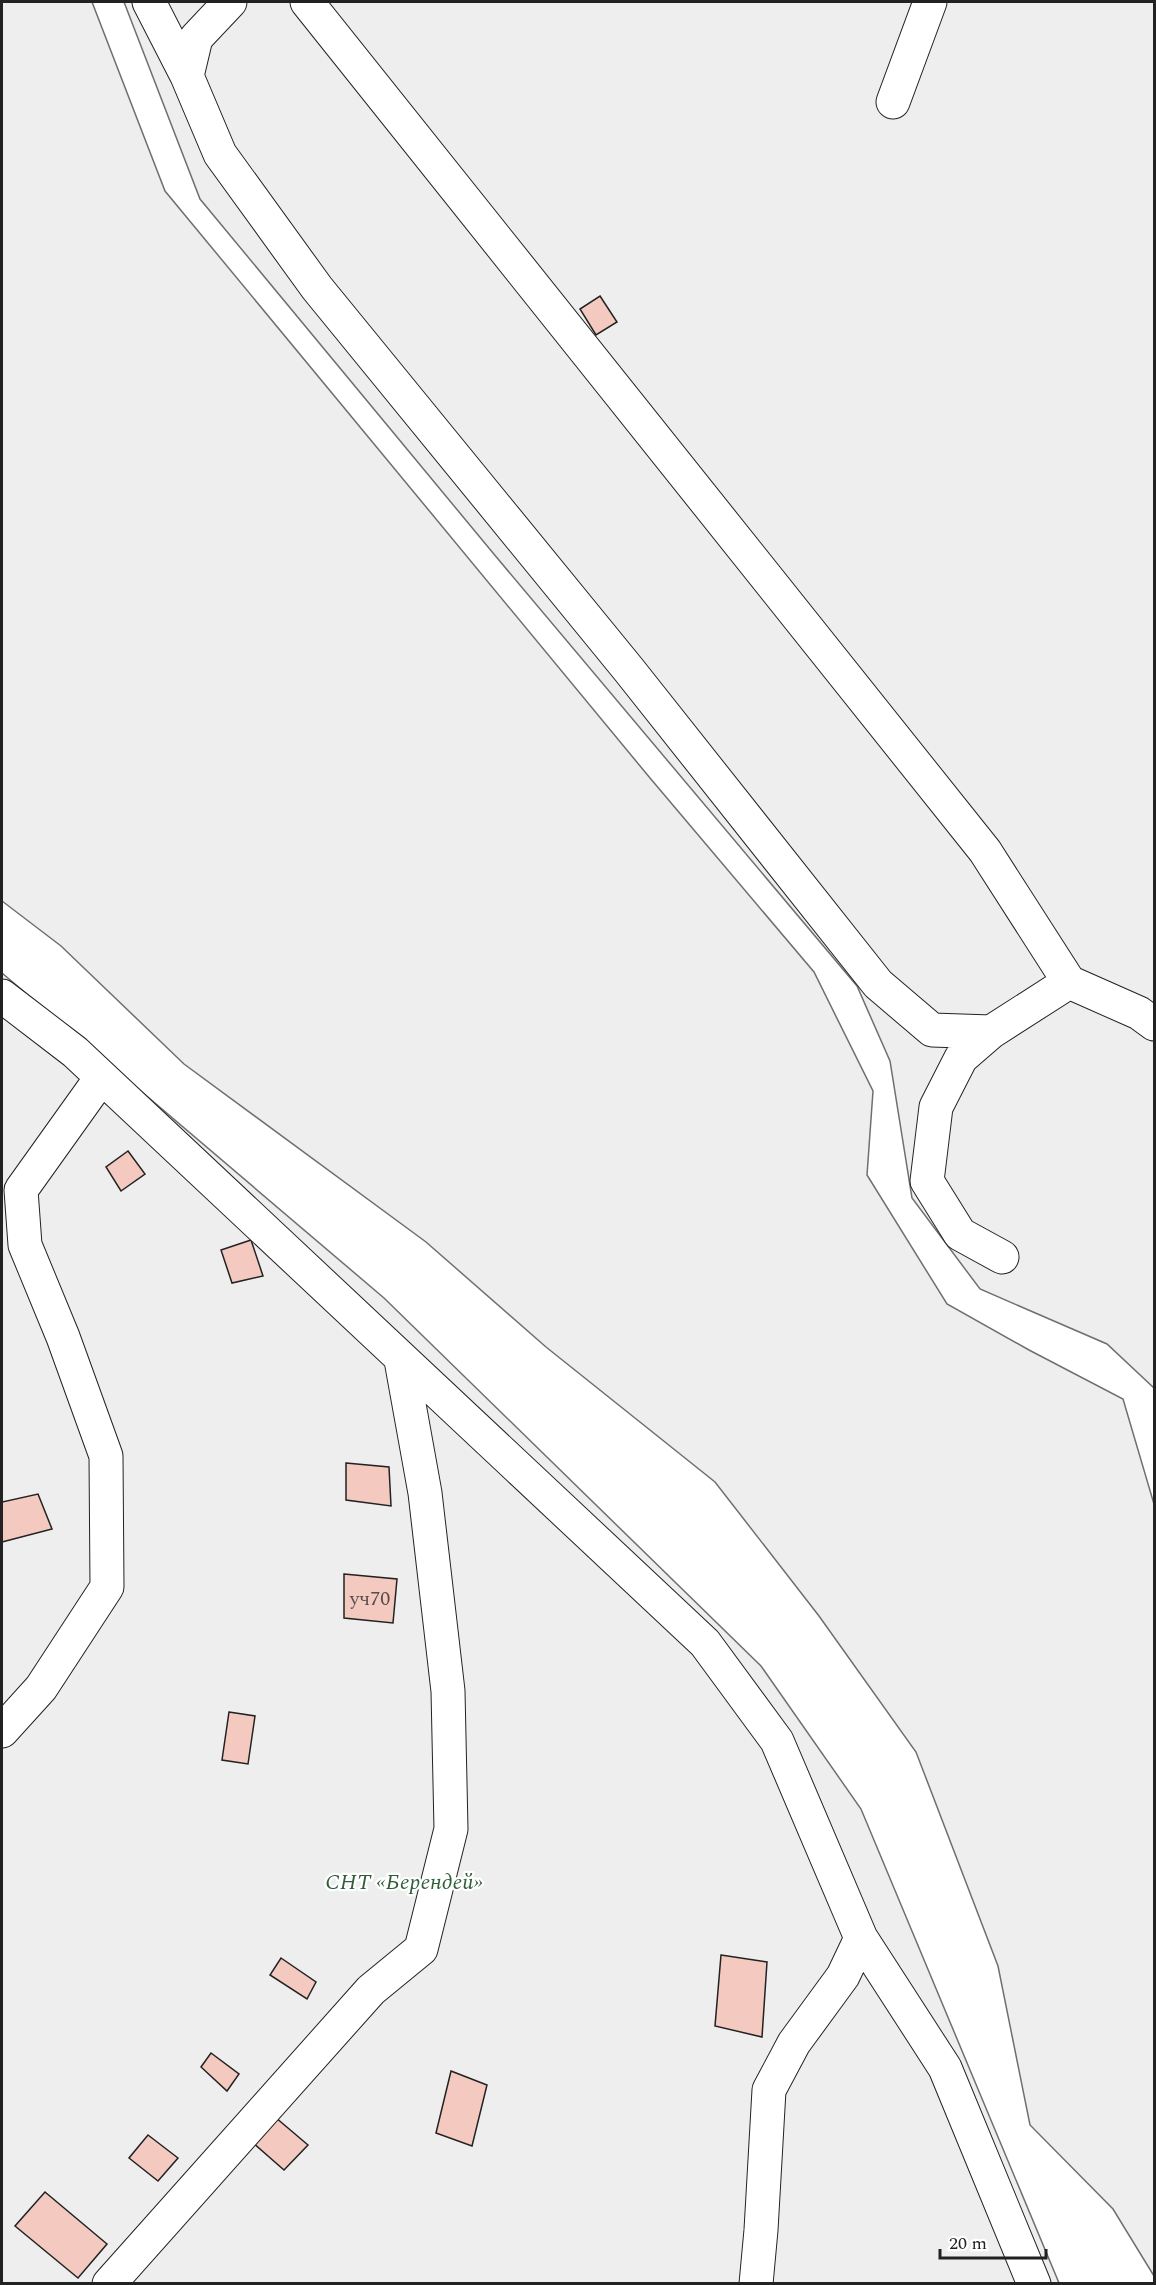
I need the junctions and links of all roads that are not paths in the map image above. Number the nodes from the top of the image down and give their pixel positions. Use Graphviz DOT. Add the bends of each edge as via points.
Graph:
graph roads {
  1 [pos="149,2"];
  2 [pos="230,2"];
  3 [pos="307,2"];
  4 [pos="930,2"];
  5 [pos="187,76"];
  6 [pos="893,102"];
  7 [pos="1069,982"];
  8 [pos="2,996"];
  9 [pos="1155,1024"];
  10 [pos="992,1032"];
  11 [pos="102,1078"];
  12 [pos="1002,1257"];
  13 [pos="401,1360"];
  14 [pos="2,1731"];
  15 [pos="861,1938"];
  16 [pos="109,2283"];
  17 [pos="756,2283"];
  18 [pos="1034,2283"];
  1 -- 5 [label="lane"];
  2 -- 5 [label="lane" via="196,38"];
  3 -- 7 [label="lane" via="985,851"];
  4 -- 6 [label="lane"];
  5 -- 10 [label="lane" via="220,154 317,288 629,670 878,984 932,1030"];
  7 -- 9 [label="lane"];
  7 -- 10 [label="lane"];
  8 -- 11 [label="lane"];
  10 -- 12 [label="lane" via="961,1058 936,1107 927,1181 960,1234"];
  11 -- 13 [label="lane"];
  11 -- 14 [label="lane" via="21,1190 25,1245 106,1456 107,1587 41,1688"];
  13 -- 15 [label="lane" via="705,1643 777,1741"];
  13 -- 16 [label="lane" via="425,1493 448,1691 451,1829 421,1949 371,1990"];
  15 -- 17 [label="lane" via="843,1976 794,2043 769,2090"];
  15 -- 18 [label="lane" via="945,2068"];
}
